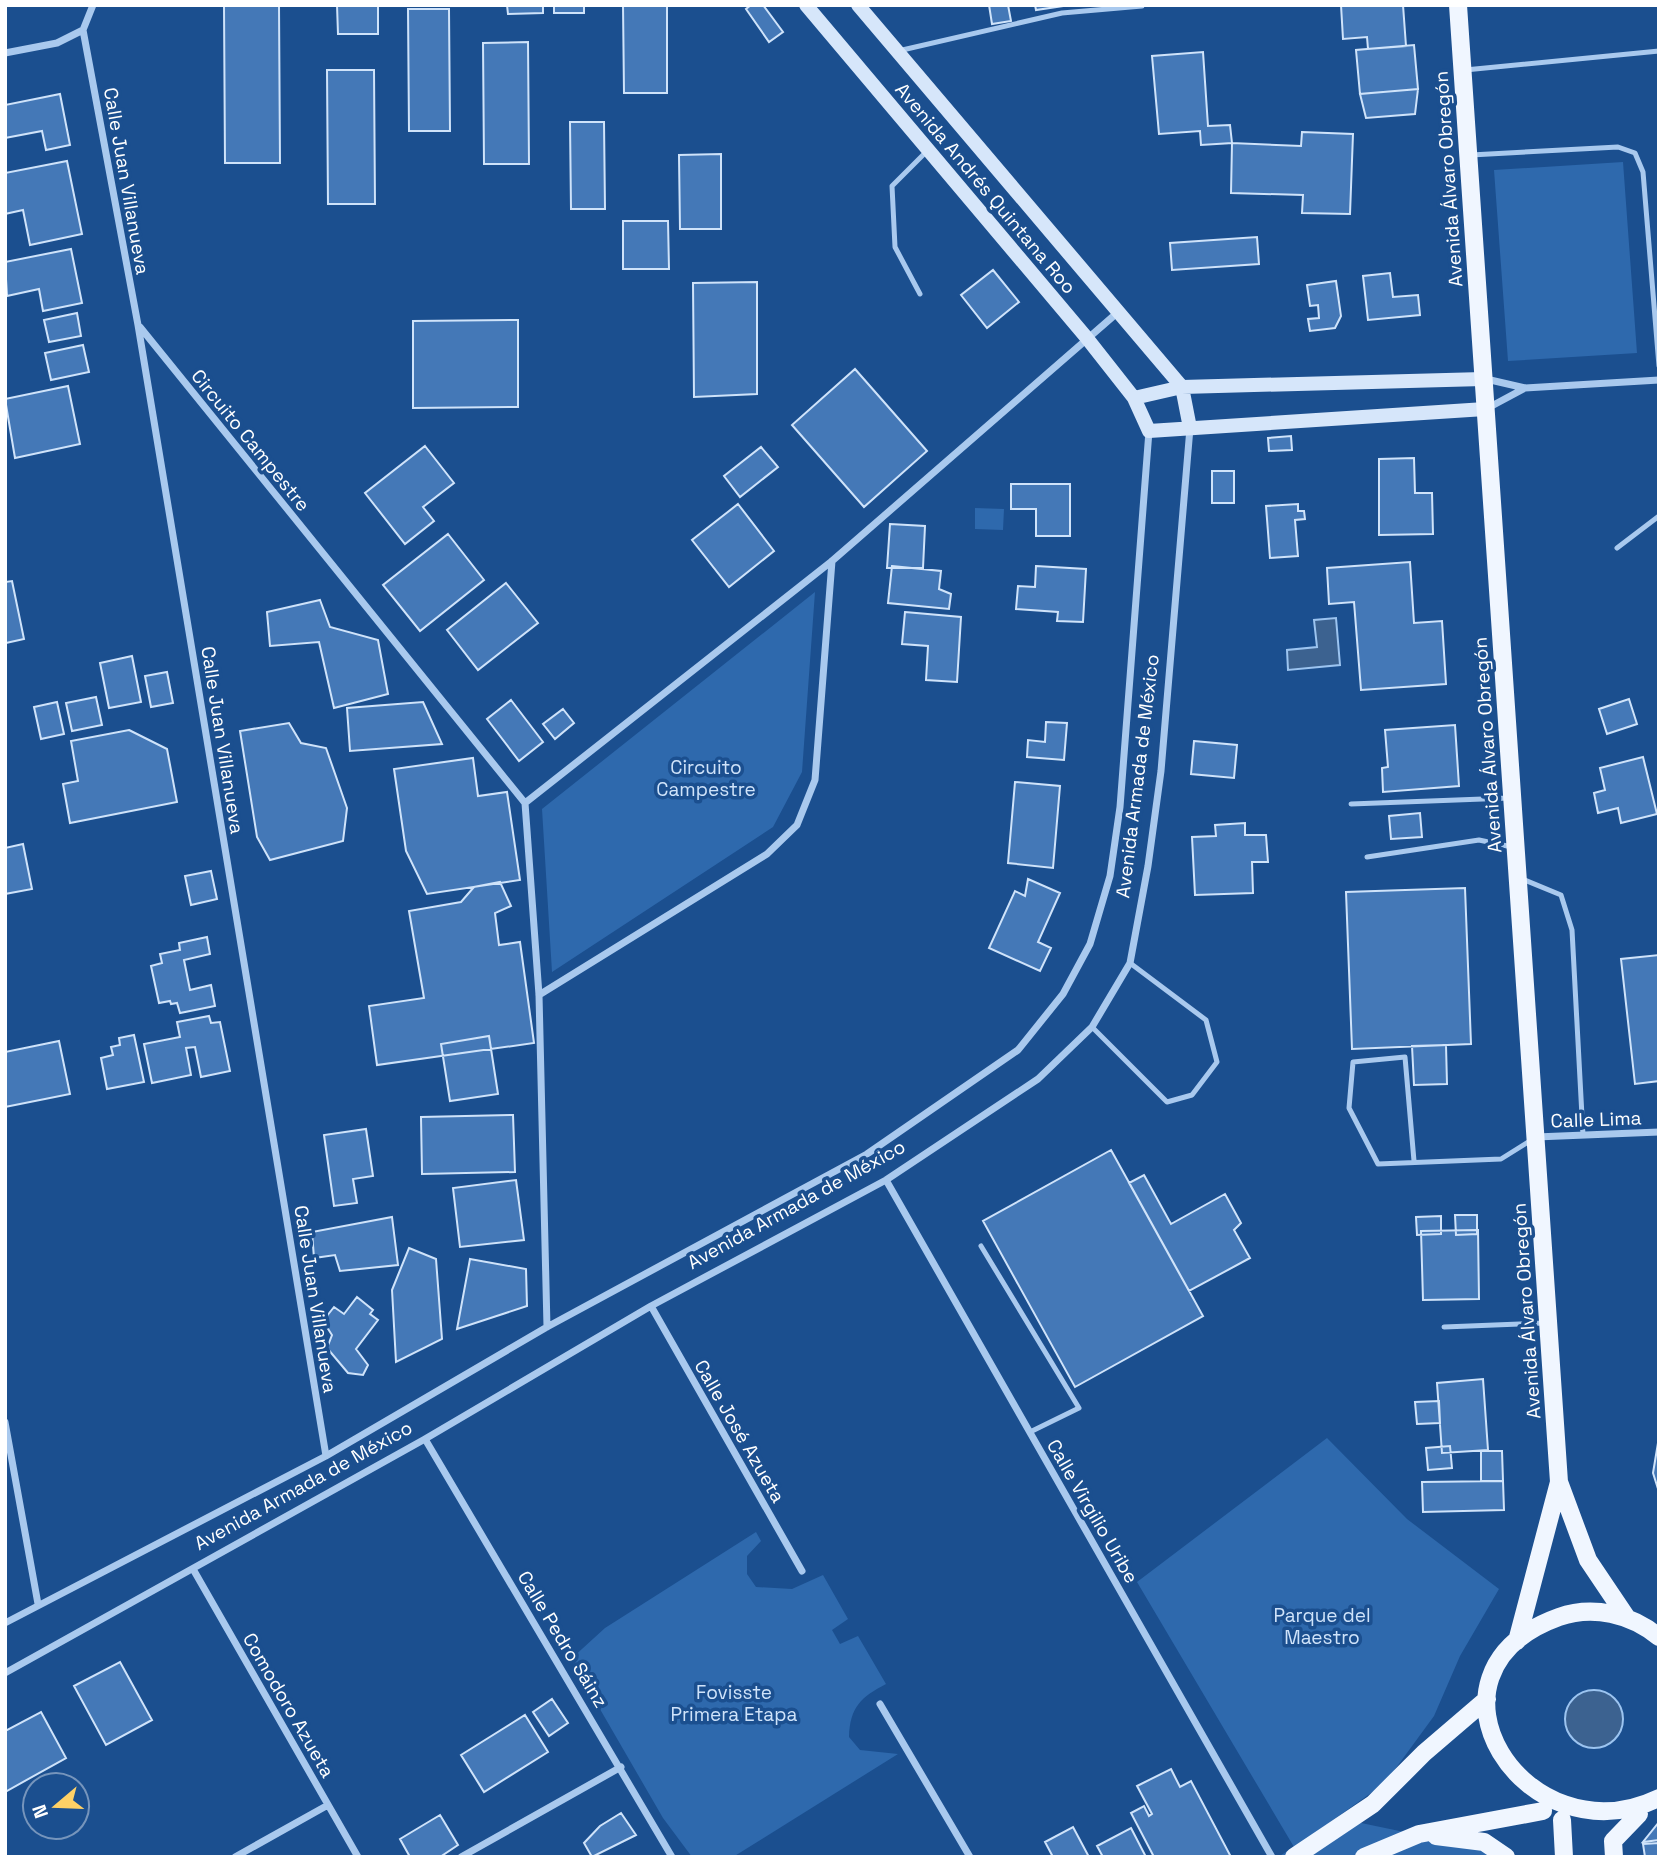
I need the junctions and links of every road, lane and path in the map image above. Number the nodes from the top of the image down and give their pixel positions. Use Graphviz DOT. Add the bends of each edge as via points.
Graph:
graph roads {
  1 [pos="93,5"];
  2 [pos="806,5"];
  3 [pos="858,5"];
  4 [pos="1458,5"];
  5 [pos="1142,6"];
  6 [pos="83,30"];
  7 [pos="1659,51"];
  8 [pos="895,52"];
  9 [pos="5,53"];
  10 [pos="1462,71"];
  11 [pos="928,149"];
  12 [pos="1468,155"];
  13 [pos="920,294"];
  14 [pos="1117,313"];
  15 [pos="138,325"];
  16 [pos="1086,337"];
  17 [pos="1659,366"];
  18 [pos="1483,379"];
  19 [pos="1659,380"];
  20 [pos="1182,387"];
  21 [pos="1525,388"];
  22 [pos="1134,398"];
  23 [pos="1485,409"];
  24 [pos="1191,428"];
  25 [pos="1149,431"];
  26 [pos="1659,516"];
  27 [pos="1617,548"];
  28 [pos="832,561"];
  29 [pos="1512,798"];
  30 [pos="525,803"];
  31 [pos="1351,804"];
  32 [pos="1516,848"];
  33 [pos="1367,857"];
  34 [pos="1517,877"];
  35 [pos="1130,963"];
  36 [pos="539,995"];
  37 [pos="1092,1027"];
  38 [pos="1659,1132"];
  39 [pos="1583,1135"];
  40 [pos="1535,1138"];
  41 [pos="1414,1161"];
  42 [pos="886,1180"];
  43 [pos="981,1247"];
  44 [pos="651,1306"];
  45 [pos="1548,1322"];
  46 [pos="547,1327"];
  47 [pos="1444,1327"];
  48 [pos="5,1422"];
  49 [pos="1030,1432"];
  50 [pos="425,1439"];
  51 [pos="326,1456"];
  52 [pos="1559,1482"];
  53 [pos="193,1569"];
  54 [pos="802,1571"];
  55 [pos="37,1605"];
  56 [pos="1627,1618"];
  57 [pos="5,1623"];
  58 [pos="1658,1636"];
  59 [pos="1517,1641"];
  60 [pos="5,1673"];
  61 [pos="1487,1699"];
  62 [pos="880,1704"];
  63 [pos="621,1767"];
  64 [pos="1659,1798"];
  65 [pos="328,1805"];
  66 [pos="1643,1810"];
  67 [pos="1543,1811"];
  68 [pos="1562,1819"];
  69 [pos="1419,1834"];
  70 [pos="236,1857"];
  71 [pos="358,1857"];
  72 [pos="461,1857"];
  73 [pos="672,1857"];
  74 [pos="970,1857"];
  75 [pos="1272,1857"];
  76 [pos="1294,1857"];
  77 [pos="1364,1857"];
  78 [pos="1506,1857"];
  79 [pos="1564,1857"];
  80 [pos="1614,1857"];
  1 -- 6 [label="street"];
  2 -- 11 [label="main road, Avenida Andrés Quintana Roo"];
  3 -- 8 [label="main road, Avenida Andrés Quintana Roo"];
  4 -- 10 [label="main road, Avenida Álvaro Obregón"];
  5 -- 8 [label="lane" via="1062,13"];
  6 -- 9 [label="street" via="57,43"];
  6 -- 15 [label="street, Calle Juan Villanueva"];
  7 -- 10 [label="lane"];
  8 -- 14 [label="main road, Avenida Andrés Quintana Roo"];
  10 -- 12 [label="main road, Avenida Álvaro Obregón"];
  11 -- 13 [label="lane" via="892,186 895,247"];
  11 -- 16 [label="main road, Avenida Andrés Quintana Roo"];
  12 -- 17 [label="lane" via="1618,147 1635,153 1643,172"];
  12 -- 18 [label="main road, Avenida Álvaro Obregón"];
  14 -- 16 [label="street"];
  14 -- 20 [label="main road, Avenida Andrés Quintana Roo"];
  15 -- 30 [label="street, Circuito Campestre"];
  15 -- 51 [label="street, Calle Juan Villanueva"];
  16 -- 22 [label="main road, Avenida Andrés Quintana Roo"];
  16 -- 28 [label="street"];
  18 -- 20 [label="main road"];
  18 -- 21 [label="street"];
  18 -- 23 [label="main road, Avenida Álvaro Obregón"];
  19 -- 21 [label="street"];
  20 -- 22 [label="main road"];
  20 -- 24 [label="main road, Avenida Armada de México"];
  21 -- 23 [label="street"];
  22 -- 25 [label="main road, Avenida Andrés Quintana Roo"];
  23 -- 24 [label="main road"];
  23 -- 29 [label="main road, Avenida Álvaro Obregón"];
  24 -- 25 [label="main road"];
  24 -- 35 [label="street, Avenida Armada de México" via="1161,771"];
  25 -- 46 [label="street, Avenida Armada de México" via="1120,807 1110,876 1090,944 1063,994 1018,1049 867,1154"];
  26 -- 27 [label="lane"];
  28 -- 30 [label="street"];
  28 -- 36 [label="street" via="816,780 796,825 767,854"];
  29 -- 31 [label="lane"];
  29 -- 32 [label="main road, Avenida Álvaro Obregón"];
  30 -- 36 [label="street"];
  32 -- 33 [label="lane" via="1479,840"];
  32 -- 34 [label="main road, Avenida Álvaro Obregón"];
  34 -- 39 [label="lane" via="1561,895 1572,930"];
  34 -- 40 [label="main road, Avenida Álvaro Obregón"];
  35 -- 37 [label="street, Avenida Armada de México"];
  35 -- 37 [label="lane" via="1206,1020 1217,1062 1192,1095 1167,1102"];
  36 -- 46 [label="street"];
  37 -- 42 [label="street, Avenida Armada de México" via="1038,1079"];
  38 -- 39 [label="street, Calle Lima"];
  39 -- 40 [label="street, Calle Lima"];
  40 -- 41 [label="lane" via="1501,1159"];
  40 -- 45 [label="main road, Avenida Álvaro Obregón"];
  41 -- 41 [label="lane" via="1378,1164 1349,1108 1353,1062 1405,1057"];
  42 -- 44 [label="street, Avenida Armada de México"];
  42 -- 49 [label="street, Calle Virgilio Uribe"];
  43 -- 49 [label="lane" via="1079,1408"];
  44 -- 50 [label="street, Avenida Armada de México"];
  44 -- 54 [label="street, Calle José Azueta"];
  45 -- 47 [label="lane"];
  45 -- 52 [label="main road, Avenida Álvaro Obregón"];
  46 -- 51 [label="street, Avenida Armada de México"];
  48 -- 55 [label="street"];
  49 -- 75 [label="street, Calle Virgilio Uribe"];
  50 -- 53 [label="street, Avenida Armada de México"];
  50 -- 63 [label="street, Calle Pedro Sáinz"];
  51 -- 55 [label="street, Avenida Armada de México"];
  52 -- 56 [label="main road, Avenida Álvaro Obregón" via="1588,1560"];
  52 -- 59 [label="main road, Avenida Álvaro Obregón"];
  53 -- 60 [label="street, Avenida Armada de México"];
  53 -- 65 [label="street, Comodoro Azueta"];
  55 -- 57 [label="street, Avenida Armada de México"];
  56 -- 58 [label="main road, Avenida Álvaro Obregón"];
  56 -- 59 [label="main road, Avenida Álvaro Obregón" via="1598,1612 1569,1614 1541,1624"];
  59 -- 61 [label="main road, Avenida Álvaro Obregón" via="1497,1668"];
  61 -- 67 [label="main road, Avenida Álvaro Obregón" via="1487,1732 1496,1764 1516,1791"];
  61 -- 76 [label="main road" via="1373,1804"];
  62 -- 74 [label="street"];
  63 -- 72 [label="street"];
  63 -- 73 [label="street, Calle Pedro Sáinz"];
  64 -- 66 [label="main road, Avenida Álvaro Obregón"];
  65 -- 70 [label="street"];
  65 -- 71 [label="street, Comodoro Azueta"];
  66 -- 68 [label="main road, Avenida Álvaro Obregón" via="1618,1820"];
  66 -- 80 [label="main road, Avenida Álvaro Obregón" via="1613,1841"];
  67 -- 68 [label="main road, Avenida Álvaro Obregón"];
  67 -- 69 [label="main road"];
  68 -- 79 [label="main road"];
  69 -- 77 [label="main road"];
  69 -- 78 [label="main road" via="1484,1842"];
}
